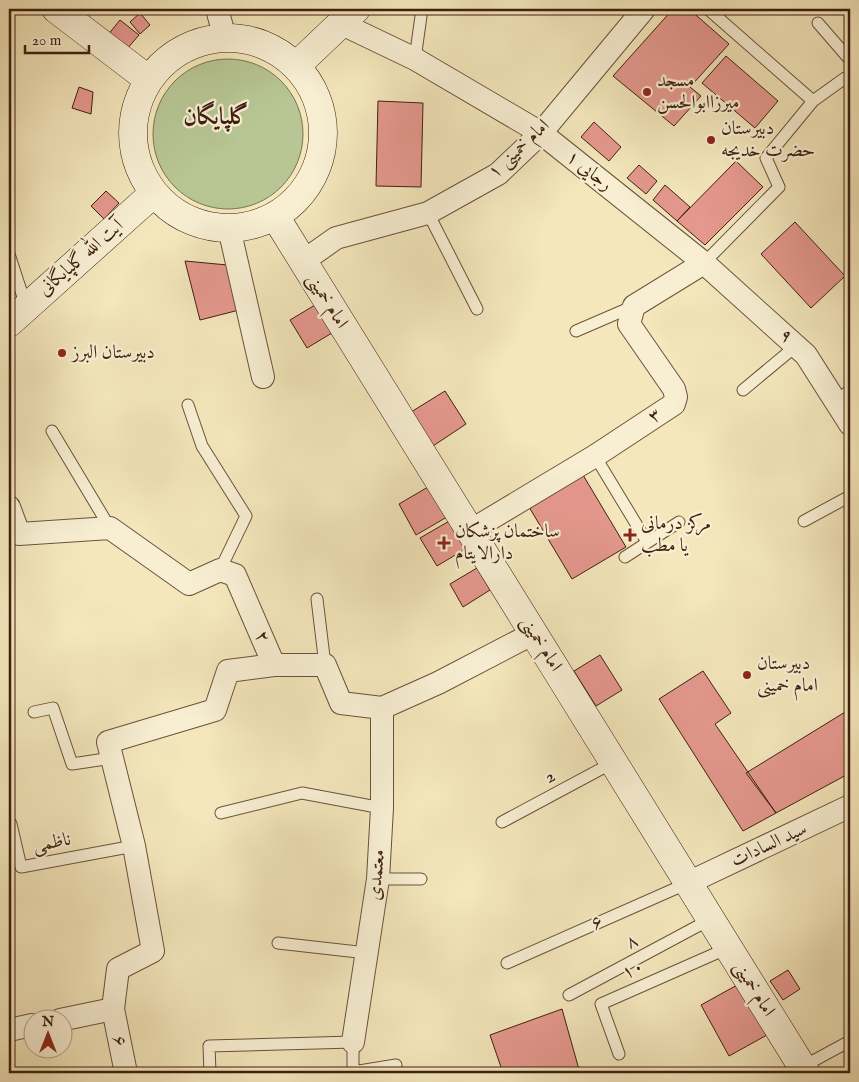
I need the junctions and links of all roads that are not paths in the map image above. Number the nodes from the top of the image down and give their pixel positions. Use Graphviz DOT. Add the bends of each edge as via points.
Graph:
graph roads {
  1 [pos="56,9"];
  2 [pos="217,9"];
  3 [pos="422,9"];
  4 [pos="644,9"];
  5 [pos="708,9"];
  6 [pos="349,16"];
  7 [pos="818,23"];
  8 [pos="225,38"];
  9 [pos="414,59"];
  10 [pos="850,60"];
  11 [pos="296,66"];
  12 [pos="850,78"];
  13 [pos="149,80"];
  14 [pos="814,101"];
  15 [pos="541,133"];
  16 [pos="154,194"];
  17 [pos="428,212"];
  18 [pos="275,216"];
  19 [pos="229,228"];
  20 [pos="9,254"];
  21 [pos="302,262"];
  22 [pos="704,263"];
  23 [pos="634,306"];
  24 [pos="477,309"];
  25 [pos="18,314"];
  26 [pos="576,331"];
  27 [pos="796,346"];
  28 [pos="263,377"];
  29 [pos="743,390"];
  30 [pos="843,396"];
  31 [pos="188,405"];
  32 [pos="850,424"];
  33 [pos="52,431"];
  34 [pos="595,456"];
  35 [pos="850,496"];
  36 [pos="9,507"];
  37 [pos="804,521"];
  38 [pos="679,522"];
  39 [pos="110,528"];
  40 [pos="470,532"];
  41 [pos="647,542"];
  42 [pos="625,557"];
  43 [pos="220,570"];
  44 [pos="317,598"];
  45 [pos="534,634"];
  46 [pos="325,664"];
  47 [pos="274,665"];
  48 [pos="382,708"];
  49 [pos="34,712"];
  50 [pos="112,758"];
  51 [pos="614,762"];
  52 [pos="850,806"];
  53 [pos="382,808"];
  54 [pos="221,813"];
  55 [pos="502,822"];
  56 [pos="9,824"];
  57 [pos="134,846"];
  58 [pos="378,879"];
  59 [pos="421,879"];
  60 [pos="688,883"];
  61 [pos="711,919"];
  62 [pos="278,943"];
  63 [pos="728,948"];
  64 [pos="367,953"];
  65 [pos="507,963"];
  66 [pos="569,995"];
  67 [pos="113,1008"];
  68 [pos="72,1017"];
  69 [pos="22,1027"];
  70 [pos="9,1030"];
  71 [pos="850,1041"];
  72 [pos="353,1042"];
  73 [pos="620,1054"];
  74 [pos="396,1065"];
  75 [pos="804,1070"];
  76 [pos="126,1073"];
  77 [pos="210,1073"];
  78 [pos="353,1073"];
  1 -- 13 [label="main road"];
  2 -- 8 [label="street"];
  3 -- 9 [label="lane"];
  4 -- 15 [label="street, امام خمینی ۱"];
  5 -- 14 [label="lane"];
  6 -- 9 [label="street, رجایی ۱"];
  6 -- 11 [label="main road"];
  7 -- 10 [label="lane"];
  8 -- 11 [label="main road" via="251,40 276,50"];
  8 -- 13 [label="main road" via="203,41 182,50 163,63"];
  9 -- 15 [label="street, رجایی ۱"];
  11 -- 18 [label="main road" via="310,82 319,102 323,122 322,150 313,176 297,199"];
  12 -- 14 [label="lane" via="845,78"];
  13 -- 16 [label="main road" via="138,101 133,125 134,149"];
  14 -- 22 [label="lane" via="766,158 779,188"];
  15 -- 17 [label="street, امام خمینی ۱" via="498,174"];
  15 -- 22 [label="street, رجایی ۱"];
  16 -- 19 [label="main road" via="175,212 201,224"];
  16 -- 25 [label="main road, آیت الله گلپایگانی"];
  17 -- 21 [label="street, امام خمینی ۱" via="336,238"];
  17 -- 24 [label="lane"];
  18 -- 19 [label="main road" via="253,225"];
  18 -- 21 [label="main road, امام خمینی"];
  19 -- 28 [label="street"];
  20 -- 25 [label="lane"];
  21 -- 40 [label="main road, امام خمینی" via="416,433"];
  22 -- 23 [label="street"];
  22 -- 27 [label="street, ۹"];
  23 -- 26 [label="lane"];
  23 -- 34 [label="street, ۳" via="629,324 674,389 676,397 674,404"];
  27 -- 29 [label="lane"];
  27 -- 30 [label="street, ۹"];
  30 -- 32 [label="street, ۹"];
  31 -- 43 [label="lane" via="202,446 246,516"];
  33 -- 39 [label="lane"];
  34 -- 40 [label="street, ۳"];
  34 -- 41 [label="lane"];
  35 -- 37 [label="lane"];
  36 -- 39 [label="street" via="19,534"];
  38 -- 41 [label="lane"];
  39 -- 43 [label="street" via="189,584"];
  40 -- 45 [label="main road, امام خمینی"];
  41 -- 42 [label="lane"];
  43 -- 47 [label="street, ۲" via="235,574"];
  44 -- 46 [label="lane"];
  45 -- 48 [label="street"];
  45 -- 51 [label="main road, امام خمینی"];
  46 -- 47 [label="street, ۲"];
  46 -- 48 [label="street" via="341,703"];
  47 -- 50 [label="street" via="228,671 215,710 108,742"];
  48 -- 53 [label="street, معتمدی"];
  49 -- 50 [label="lane" via="53,708 72,764"];
  50 -- 57 [label="street"];
  51 -- 55 [label="lane, 2"];
  51 -- 60 [label="main road, امام خمینی"];
  52 -- 60 [label="street, سید السادات"];
  53 -- 54 [label="lane" via="302,793"];
  53 -- 58 [label="street, معتمدی"];
  56 -- 57 [label="lane, ناظمی" via="21,867"];
  57 -- 67 [label="street, ۶" via="153,951 118,969"];
  58 -- 59 [label="lane"];
  58 -- 64 [label="street, معتمدی"];
  60 -- 61 [label="main road, امام خمینی"];
  60 -- 65 [label="lane, ۶"];
  61 -- 63 [label="main road, امام خمینی"];
  61 -- 66 [label="lane, ۸"];
  62 -- 64 [label="lane"];
  63 -- 73 [label="lane, ۱۰" via="601,1004"];
  63 -- 75 [label="main road, امام خمینی"];
  64 -- 72 [label="street, معتمدی"];
  67 -- 68 [label="street"];
  67 -- 76 [label="street, ۶"];
  69 -- 70 [label="street"];
  71 -- 75 [label="lane"];
  72 -- 77 [label="lane" via="209,1046"];
  72 -- 78 [label="lane"];
  74 -- 78 [label="lane"];
}
